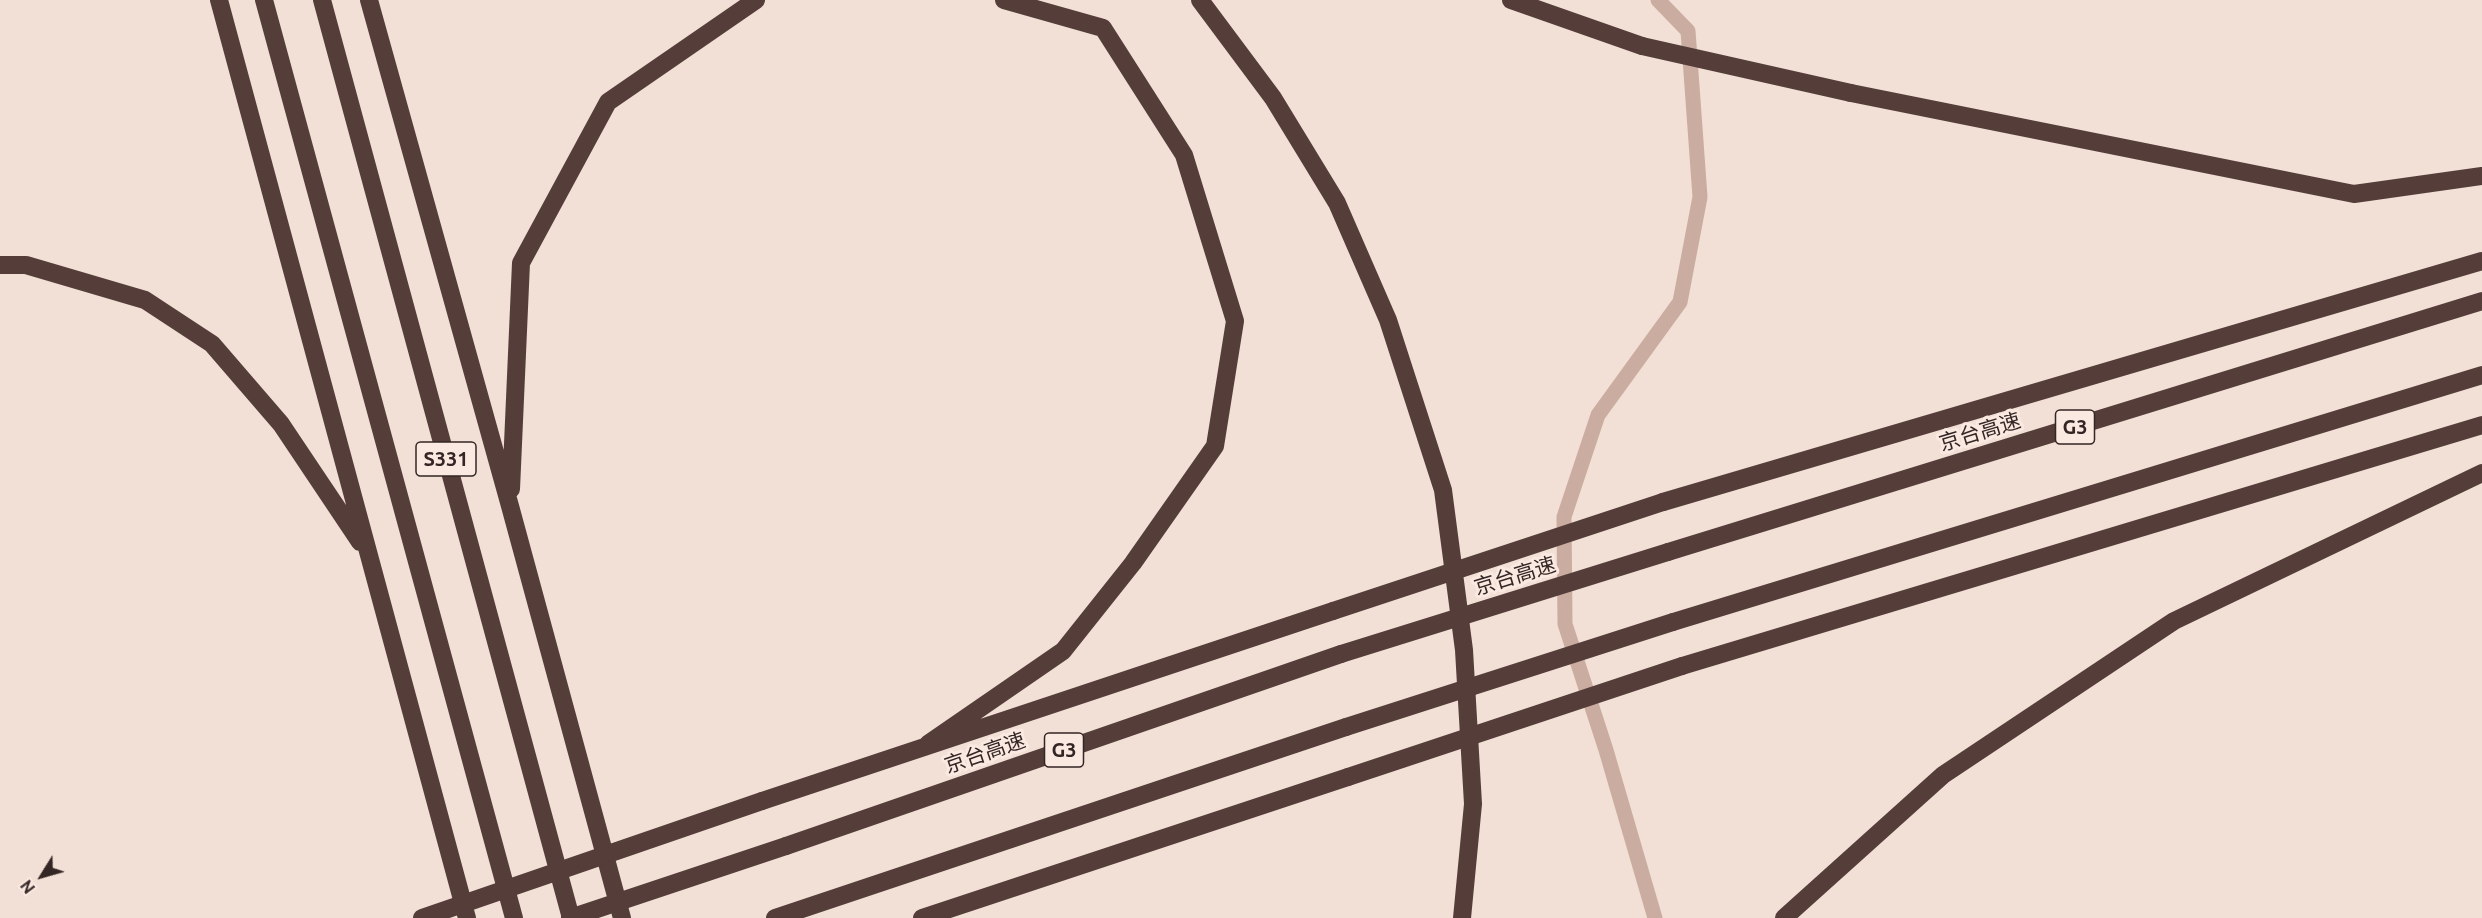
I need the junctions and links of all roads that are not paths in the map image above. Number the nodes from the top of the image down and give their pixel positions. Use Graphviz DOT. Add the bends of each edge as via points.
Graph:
graph roads {
  1 [pos="219,0"];
  2 [pos="264,0"];
  3 [pos="322,0"];
  4 [pos="369,0"];
  5 [pos="756,0"];
  6 [pos="1004,0"];
  7 [pos="1200,0"];
  8 [pos="1511,0"];
  9 [pos="1658,0"];
  10 [pos="2482,176"];
  11 [pos="2482,261"];
  12 [pos="0,265"];
  13 [pos="2482,301"];
  14 [pos="2482,375"];
  15 [pos="2482,425"];
  16 [pos="2482,473"];
  17 [pos="510,506"];
  18 [pos="370,557"];
  19 [pos="928,744"];
  20 [pos="783,915"];
  21 [pos="422,918"];
  22 [pos="467,918"];
  23 [pos="513,918"];
  24 [pos="570,918"];
  25 [pos="622,918"];
  26 [pos="922,918"];
  27 [pos="1462,918"];
  28 [pos="1655,918"];
  29 [pos="1784,918"];
  1 -- 18 [label="highway"];
  2 -- 23 [label="highway, S331"];
  3 -- 24 [label="highway, S331"];
  4 -- 17 [label="highway"];
  5 -- 17 [label="highway" via="608,102 521,263"];
  6 -- 19 [label="highway" via="1103,28 1184,155 1235,321 1215,446 1133,563 1063,651"];
  7 -- 27 [label="highway" via="1273,98 1337,203 1388,320 1443,490 1464,650 1473,804"];
  8 -- 10 [label="highway, bridge" via="1641,46 1851,93 2354,194"];
  9 -- 28 [label="street" via="1688,31 1700,197 1680,302 1598,415 1564,517 1565,624"];
  11 -- 19 [label="highway, bridge" via="1663,502"];
  12 -- 18 [label="highway" via="26,265 145,300 212,344 281,424"];
  13 -- 24 [label="highway, 京台高速 / G3, bridge" via="1341,654"];
  14 -- 20 [label="highway, bridge" via="1673,622"];
  15 -- 26 [label="highway, bridge" via="1682,666"];
  16 -- 29 [label="highway" via="2174,621 1943,775"];
  17 -- 25 [label="highway"];
  18 -- 22 [label="highway"];
  19 -- 21 [label="highway, bridge"];
}
